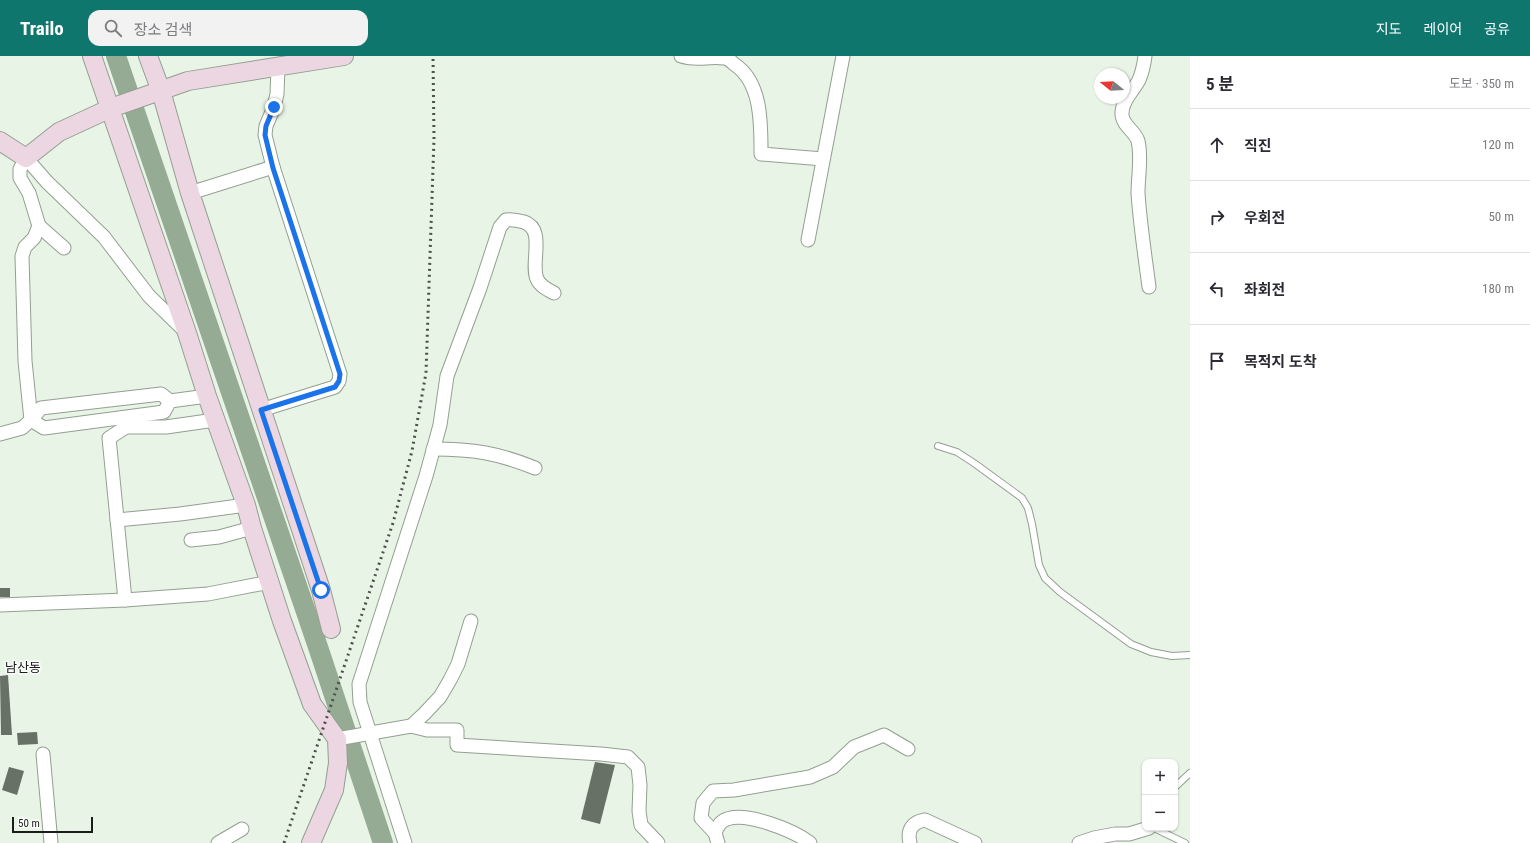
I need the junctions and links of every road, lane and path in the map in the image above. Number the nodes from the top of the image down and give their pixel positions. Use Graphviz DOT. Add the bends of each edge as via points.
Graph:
graph roads {
  1 [pos="92,56"];
  2 [pos="148,56"];
  3 [pos="344,56"];
  4 [pos="681,56"];
  5 [pos="843,56"];
  6 [pos="1145,56"];
  7 [pos="278,67"];
  8 [pos="157,92"];
  9 [pos="116,106"];
  10 [pos="0,141"];
  11 [pos="26,158"];
  12 [pos="822,159"];
  13 [pos="273,168"];
  14 [pos="190,193"];
  15 [pos="39,226"];
  16 [pos="808,240"];
  17 [pos="64,248"];
  18 [pos="1150,287"];
  19 [pos="554,293"];
  20 [pos="187,333"];
  21 [pos="206,396"];
  22 [pos="170,401"];
  23 [pos="261,410"];
  24 [pos="31,420"];
  25 [pos="215,420"];
  26 [pos="0,434"];
  27 [pos="938,446"];
  28 [pos="434,449"];
  29 [pos="535,468"];
  30 [pos="246,505"];
  31 [pos="117,520"];
  32 [pos="252,528"];
  33 [pos="191,540"];
  34 [pos="270,582"];
  35 [pos="125,600"];
  36 [pos="0,605"];
  37 [pos="471,621"];
  38 [pos="331,629"];
  39 [pos="1190,655"];
  40 [pos="411,726"];
  41 [pos="368,734"];
  42 [pos="340,738"];
  43 [pos="908,749"];
  44 [pos="43,754"];
  45 [pos="1190,773"];
  46 [pos="1178,784"];
  47 [pos="242,829"];
  48 [pos="1142,830"];
  49 [pos="1160,831"];
  50 [pos="717,838"];
  51 [pos="50,843"];
  52 [pos="218,843"];
  53 [pos="311,843"];
  54 [pos="405,843"];
  55 [pos="658,843"];
  56 [pos="810,843"];
  57 [pos="910,843"];
  58 [pos="975,843"];
  59 [pos="1079,843"];
  60 [pos="1185,843"];
  1 -- 9 [label="street"];
  2 -- 8 [label="street"];
  3 -- 7 [label="street"];
  4 -- 12 [label="street" via="725,58 740,68 757,99 761,119 761,154"];
  5 -- 12 [label="street"];
  6 -- 18 [label="street" via="1140,78 1128,97 1122,116 1124,123 1138,140 1138,192"];
  7 -- 8 [label="street" via="188,81"];
  7 -- 13 [label="street" via="277,94 265,135"];
  8 -- 9 [label="street"];
  8 -- 14 [label="street"];
  9 -- 11 [label="street" via="59,132"];
  9 -- 20 [label="street"];
  10 -- 11 [label="street"];
  11 -- 15 [label="street" via="20,169 20,178 29,193"];
  11 -- 20 [label="street" via="104,237 149,296"];
  12 -- 16 [label="street"];
  13 -- 14 [label="street"];
  13 -- 23 [label="street" via="340,374 335,387"];
  14 -- 23 [label="street"];
  15 -- 17 [label="street"];
  15 -- 24 [label="street" via="22,256 24,361"];
  19 -- 28 [label="street" via="545,289 537,280 536,234 529,224 513,219 506,220 500,227 447,376"];
  20 -- 21 [label="street"];
  21 -- 22 [label="street"];
  21 -- 25 [label="street"];
  22 -- 24 [label="street" via="162,394 41,408"];
  22 -- 24 [label="street" via="164,412 44,428"];
  23 -- 38 [label="street" via="321,590"];
  24 -- 26 [label="street" via="22,428"];
  25 -- 30 [label="street"];
  25 -- 31 [label="street" via="166,427 126,428 109,438"];
  27 -- 39 [label="lane" via="957,452 1022,498 1028,508 1039,565 1045,578 1060,592 1131,644 1150,652 1172,656"];
  28 -- 29 [label="street" via="464,449 489,453"];
  28 -- 41 [label="street" via="359,684 360,702"];
  30 -- 31 [label="street"];
  30 -- 32 [label="street"];
  31 -- 35 [label="street"];
  32 -- 33 [label="street" via="219,537"];
  32 -- 34 [label="street"];
  34 -- 35 [label="street" via="208,594"];
  34 -- 42 [label="street" via="312,704"];
  35 -- 36 [label="street"];
  37 -- 40 [label="street" via="458,664 450,680 440,697"];
  40 -- 41 [label="street"];
  40 -- 55 [label="street" via="427,730 457,730 457,745 628,757 638,767 641,825"];
  41 -- 42 [label="street"];
  41 -- 54 [label="street"];
  42 -- 53 [label="street" via="334,790"];
  43 -- 50 [label="street" via="884,735 854,747 834,767 810,777 734,790 713,791 703,803 701,818"];
  44 -- 51 [label="street"];
  45 -- 46 [label="lane"];
  47 -- 52 [label="street"];
  48 -- 59 [label="street"];
  49 -- 60 [label="lane"];
  50 -- 56 [label="street" via="717,826 726,819 736,818 776,825"];
  57 -- 58 [label="street" via="909,831 913,824 925,820"];
}
